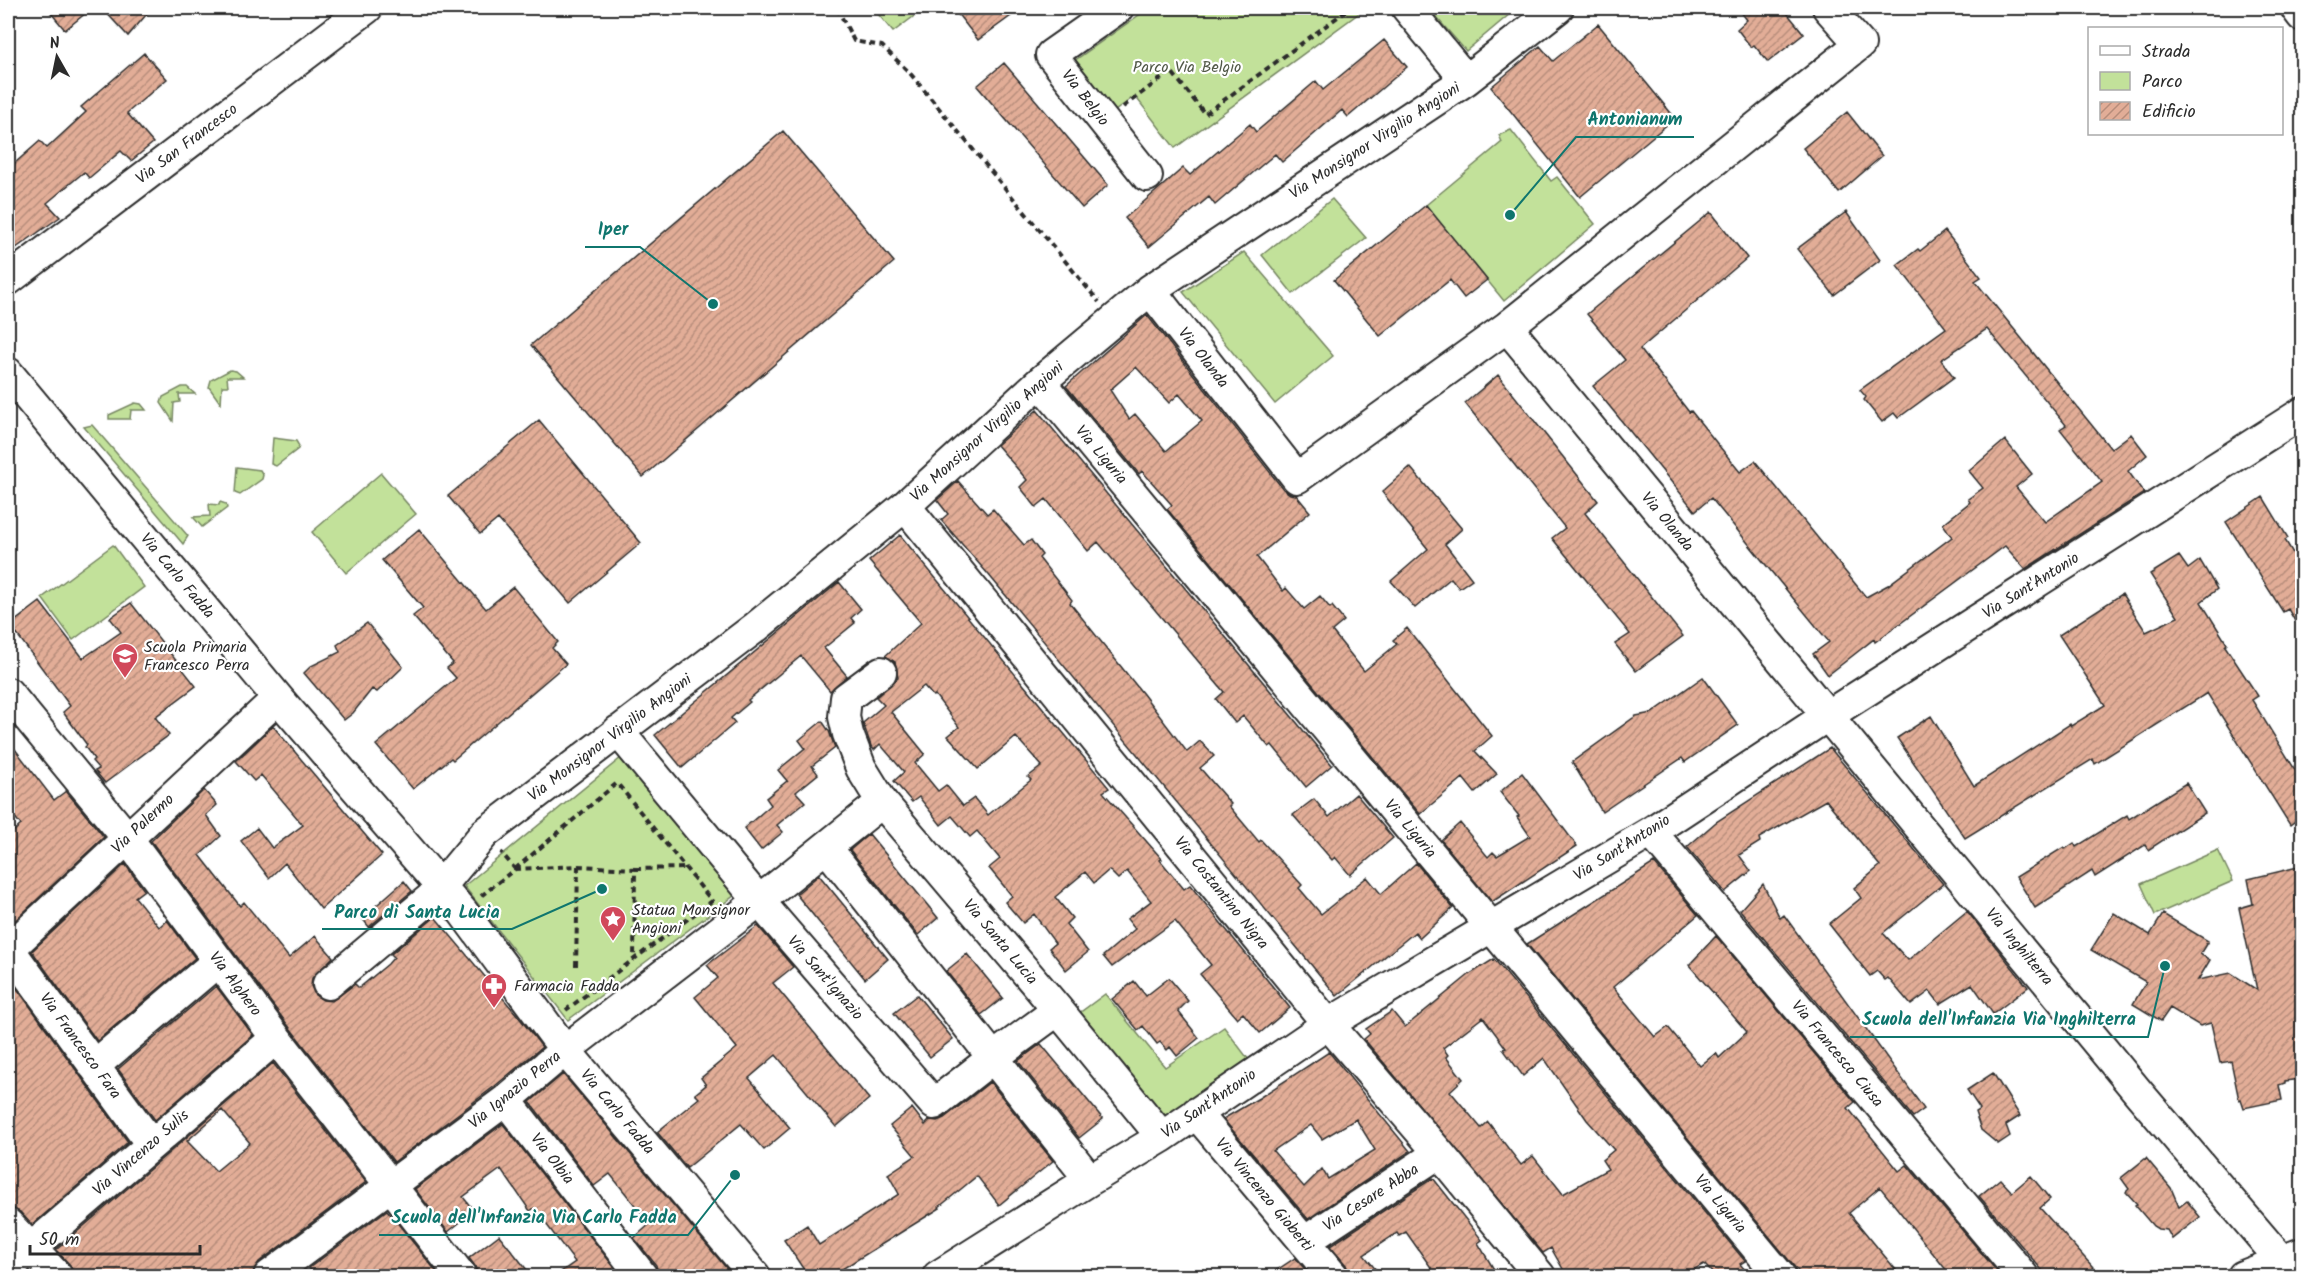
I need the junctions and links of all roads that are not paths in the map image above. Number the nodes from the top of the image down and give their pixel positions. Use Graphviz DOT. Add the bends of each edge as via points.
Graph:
graph roads {
  1 [pos="368,8"];
  2 [pos="1118,8"];
  3 [pos="1407,8"];
  4 [pos="1558,8"];
  5 [pos="1828,8"];
  6 [pos="2296,8"];
  7 [pos="2302,16"];
  8 [pos="1466,80"];
  9 [pos="1147,176"];
  10 [pos="8,280"];
  11 [pos="1150,290"];
  12 [pos="1507,327"];
  13 [pos="8,373"];
  14 [pos="1040,382"];
  15 [pos="2302,413"];
  16 [pos="906,506"];
  17 [pos="881,672"];
  18 [pos="8,693"];
  19 [pos="278,698"];
  20 [pos="1827,716"];
  21 [pos="618,731"];
  22 [pos="882,802"];
  23 [pos="1652,832"];
  24 [pos="128,839"];
  25 [pos="826,846"];
  26 [pos="441,887"];
  27 [pos="759,902"];
  28 [pos="1492,927"];
  29 [pos="8,949"];
  30 [pos="218,961"];
  31 [pos="328,984"];
  32 [pos="1058,1010"];
  33 [pos="1328,1024"];
  34 [pos="276,1038"];
  35 [pos="565,1050"];
  36 [pos="994,1057"];
  37 [pos="94,1066"];
  38 [pos="506,1100"];
  39 [pos="1196,1113"];
  40 [pos="1162,1137"];
  41 [pos="151,1144"];
  42 [pos="1439,1154"];
  43 [pos="1090,1180"];
  44 [pos="389,1186"];
  45 [pos="8,1224"];
  46 [pos="1304,1242"];
  47 [pos="30,1248"];
  48 [pos="2272,1266"];
  49 [pos="8,1268"];
  50 [pos="57,1276"];
  51 [pos="269,1276"];
  52 [pos="461,1276"];
  53 [pos="642,1276"];
  54 [pos="755,1276"];
  55 [pos="938,1276"];
  56 [pos="1333,1276"];
  57 [pos="1540,1276"];
  58 [pos="1780,1276"];
  59 [pos="2024,1276"];
  1 -- 10 [label="street, Via San Francesco"];
  2 -- 9 [label="street, Via Belgio" via="1051,56"];
  3 -- 8 [label="street"];
  4 -- 8 [label="street, Via Monsignor Virgilio Angioni"];
  5 -- 12 [label="street, Via Olanda" via="1860,44"];
  6 -- 7 [label="street"];
  8 -- 11 [label="street, Via Monsignor Virgilio Angioni"];
  11 -- 12 [label="street, Via Olanda" via="1297,478"];
  11 -- 14 [label="street, Via Monsignor Virgilio Angioni"];
  12 -- 20 [label="street, Via Olanda"];
  13 -- 19 [label="street, Via Carlo Fadda"];
  14 -- 16 [label="street, Via Monsignor Virgilio Angioni"];
  14 -- 28 [label="street, Via Liguria"];
  15 -- 20 [label="street, Via Sant'Antonio"];
  16 -- 21 [label="street, Via Monsignor Virgilio Angioni" via="756,627"];
  16 -- 33 [label="street, Via Costantino Nigra"];
  17 -- 22 [label="street, Via Santa Lucia" via="846,698 844,717 861,768"];
  18 -- 24 [label="street, Via Alghero"];
  19 -- 24 [label="street, Via Palermo"];
  19 -- 26 [label="street, Via Carlo Fadda"];
  20 -- 23 [label="street, Via Sant'Antonio"];
  20 -- 48 [label="street, Via Inghilterra" via="2131,1084"];
  21 -- 26 [label="street, Via Monsignor Virgilio Angioni" via="485,833"];
  21 -- 27 [label="street, Via Sant'Ignazio"];
  22 -- 25 [label="street"];
  22 -- 32 [label="street, Via Santa Lucia"];
  23 -- 28 [label="street, Via Sant'Antonio"];
  23 -- 59 [label="street, Via Francesco Ciusa"];
  24 -- 29 [label="street, Via Palermo"];
  24 -- 30 [label="street, Via Alghero"];
  25 -- 27 [label="street"];
  25 -- 36 [label="street"];
  26 -- 31 [label="street"];
  26 -- 35 [label="street, Via Carlo Fadda"];
  27 -- 35 [label="street, Via Ignazio Perra"];
  27 -- 36 [label="street, Via Sant'Ignazio" via="934,1104"];
  28 -- 33 [label="street, Via Sant'Antonio"];
  28 -- 58 [label="street, Via Liguria"];
  29 -- 37 [label="street, Via Francesco Fara"];
  30 -- 34 [label="street, Via Alghero"];
  30 -- 37 [label="street"];
  32 -- 36 [label="street, Via Sant'Ignazio"];
  32 -- 40 [label="street, Via Santa Lucia"];
  33 -- 39 [label="street, Via Sant'Antonio"];
  33 -- 42 [label="street, Via Costantino Nigra"];
  34 -- 41 [label="street, Via Vincenzo Sulis"];
  34 -- 44 [label="street, Via Alghero"];
  35 -- 38 [label="street, Via Ignazio Perra"];
  35 -- 54 [label="street, Via Carlo Fadda"];
  36 -- 43 [label="street"];
  37 -- 41 [label="street, Via Francesco Fara"];
  38 -- 44 [label="street, Via Ignazio Perra"];
  38 -- 53 [label="street, Via Olbia"];
  39 -- 40 [label="street, Via Sant'Antonio"];
  39 -- 46 [label="street, Via Vincenzo Gioberti"];
  40 -- 43 [label="street, Via Sant'Antonio"];
  41 -- 47 [label="street, Via Vincenzo Sulis"];
  42 -- 46 [label="street, Via Cesare Abba"];
  42 -- 57 [label="street, Via Costantino Nigra"];
  43 -- 55 [label="street, Via Sant'Antonio"];
  44 -- 51 [label="street, Via Ignazio Perra"];
  44 -- 52 [label="street, Via Alghero"];
  45 -- 47 [label="street"];
  46 -- 56 [label="street, Via Vincenzo Gioberti"];
  47 -- 49 [label="street, Via Vincenzo Sulis"];
  47 -- 50 [label="street"];
}
